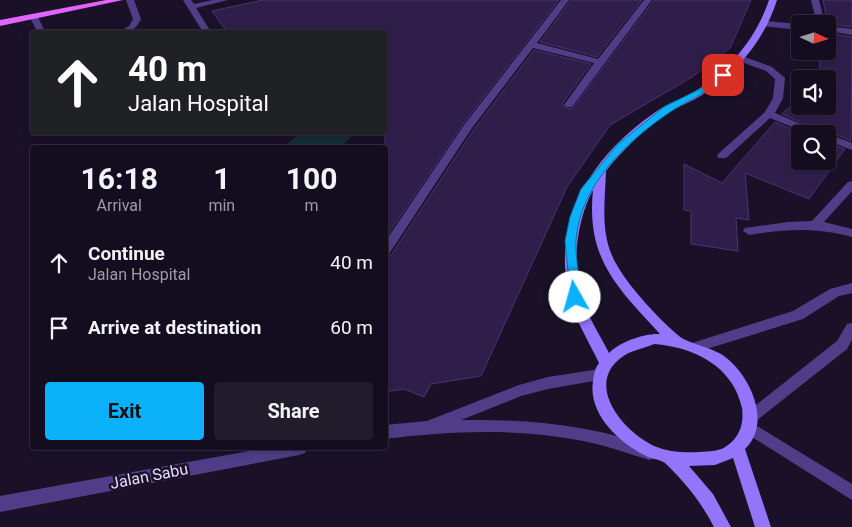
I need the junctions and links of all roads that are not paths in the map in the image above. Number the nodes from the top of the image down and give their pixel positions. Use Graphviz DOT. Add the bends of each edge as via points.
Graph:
graph roads {
  1 [pos="119,0"];
  2 [pos="130,0"];
  3 [pos="224,0"];
  4 [pos="566,0"];
  5 [pos="648,0"];
  6 [pos="773,0"];
  7 [pos="815,0"];
  8 [pos="190,3"];
  9 [pos="819,15"];
  10 [pos="34,17"];
  11 [pos="0,23"];
  12 [pos="765,24"];
  13 [pos="791,26"];
  14 [pos="40,30"];
  15 [pos="128,30"];
  16 [pos="206,30"];
  17 [pos="836,30"];
  18 [pos="852,32"];
  19 [pos="530,44"];
  20 [pos="739,58"];
  21 [pos="600,62"];
  22 [pos="569,106"];
  23 [pos="769,114"];
  24 [pos="796,125"];
  25 [pos="836,140"];
  26 [pos="852,147"];
  27 [pos="722,156"];
  28 [pos="602,169"];
  29 [pos="852,184"];
  30 [pos="816,224"];
  31 [pos="749,231"];
  32 [pos="852,233"];
  33 [pos="388,247"];
  34 [pos="852,288"];
  35 [pos="852,328"];
  36 [pos="674,340"];
  37 [pos="697,347"];
  38 [pos="603,368"];
  39 [pos="750,422"];
  40 [pos="423,427"];
  41 [pos="388,432"];
  42 [pos="738,447"];
  43 [pos="288,450"];
  44 [pos="652,454"];
  45 [pos="671,460"];
  46 [pos="852,494"];
  47 [pos="0,504"];
  48 [pos="723,527"];
  49 [pos="763,527"];
  1 -- 10 [label="main road"];
  2 -- 15 [label="street" via="136,19"];
  3 -- 8 [label="street"];
  4 -- 19 [label="street"];
  5 -- 21 [label="street"];
  6 -- 12 [label="main road"];
  7 -- 9 [label="street"];
  8 -- 16 [label="street"];
  10 -- 11 [label="main road"];
  10 -- 14 [label="street"];
  12 -- 13 [label="street"];
  12 -- 20 [label="main road"];
  17 -- 18 [label="street"];
  19 -- 21 [label="street"];
  19 -- 33 [label="street" via="468,127"];
  20 -- 23 [label="street" via="769,69 780,78 778,98"];
  20 -- 28 [label="main road" via="701,92 667,109 621,146"];
  21 -- 22 [label="street"];
  23 -- 24 [label="street"];
  23 -- 27 [label="street"];
  25 -- 26 [label="street"];
  28 -- 36 [label="main road" via="598,195 603,250 612,270"];
  28 -- 38 [label="main road" via="586,189 575,217 571,241 575,297"];
  29 -- 30 [label="street"];
  30 -- 31 [label="street"];
  30 -- 32 [label="street"];
  34 -- 37 [label="street" via="835,292 798,314"];
  35 -- 39 [label="street" via="842,345"];
  36 -- 37 [label="main road"];
  36 -- 38 [label="main road" via="653,339 634,343 618,350"];
  37 -- 39 [label="main road" via="737,376 748,396"];
  38 -- 40 [label="street" via="519,391"];
  38 -- 44 [label="main road" via="599,392 603,409 614,426 631,442"];
  39 -- 42 [label="main road"];
  39 -- 46 [label="street"];
  40 -- 41 [label="street"];
  40 -- 44 [label="street" via="533,428 576,433"];
  42 -- 45 [label="main road" via="720,457 696,462"];
  42 -- 49 [label="main road"];
  43 -- 47 [label="street, Jalan Sabu"];
  44 -- 45 [label="main road"];
  45 -- 48 [label="main road" via="689,474 708,497"];
}
